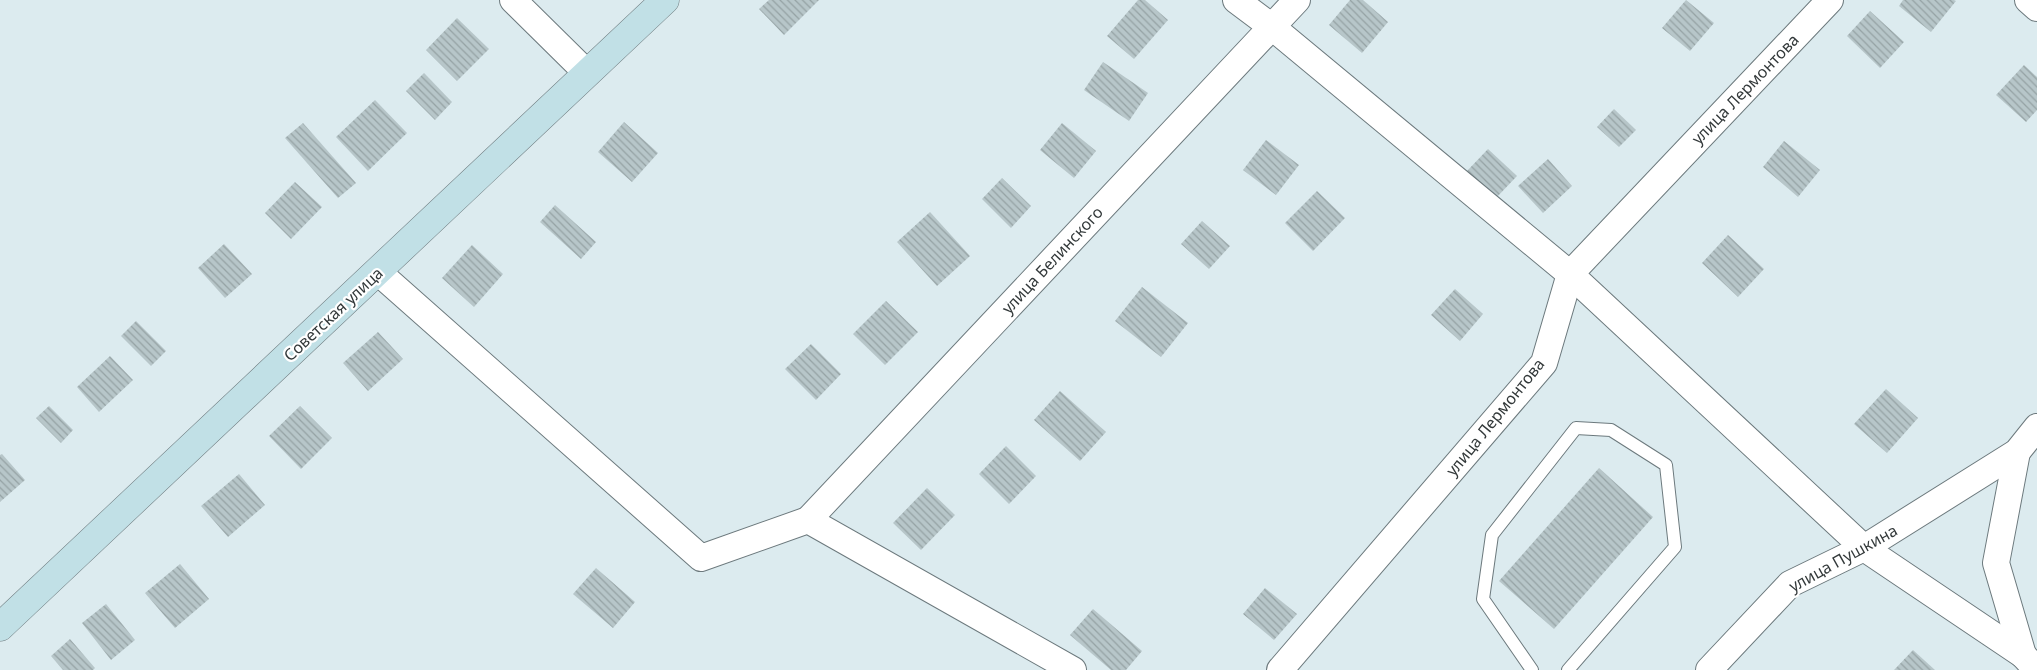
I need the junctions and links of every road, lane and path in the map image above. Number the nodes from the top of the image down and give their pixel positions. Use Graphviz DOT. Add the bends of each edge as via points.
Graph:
graph roads {
  1 [pos="513,0"];
  2 [pos="665,0"];
  3 [pos="1236,0"];
  4 [pos="1297,0"];
  5 [pos="1830,0"];
  6 [pos="2028,0"];
  7 [pos="2037,8"];
  8 [pos="1272,27"];
  9 [pos="587,73"];
  10 [pos="378,272"];
  11 [pos="1570,274"];
  12 [pos="2037,427"];
  13 [pos="2017,452"];
  14 [pos="808,520"];
  15 [pos="1864,548"];
  16 [pos="0,627"];
  17 [pos="2030,663"];
  18 [pos="1073,670"];
  19 [pos="1280,670"];
  20 [pos="1532,670"];
  21 [pos="1568,670"];
  22 [pos="1709,670"];
  1 -- 9 [label="street"];
  2 -- 9 [label="street, Советская улица"];
  3 -- 8 [label="street"];
  4 -- 8 [label="street, улица Белинского"];
  5 -- 11 [label="street, улица Лермонтова"];
  6 -- 7 [label="street"];
  8 -- 11 [label="street"];
  8 -- 14 [label="street, улица Белинского"];
  9 -- 10 [label="street, Советская улица"];
  10 -- 14 [label="street" via="701,558"];
  10 -- 16 [label="street, Советская улица"];
  11 -- 15 [label="street"];
  11 -- 19 [label="street, улица Лермонтова" via="1544,363"];
  12 -- 13 [label="street, улица Пушкина"];
  13 -- 15 [label="street, улица Пушкина"];
  13 -- 17 [label="street" via="1996,563"];
  14 -- 18 [label="street"];
  15 -- 17 [label="street"];
  15 -- 22 [label="street, улица Пушкина" via="1790,584"];
  20 -- 21 [label="lane" via="1484,599 1492,535 1576,428 1611,430 1666,465 1675,547"];
}
